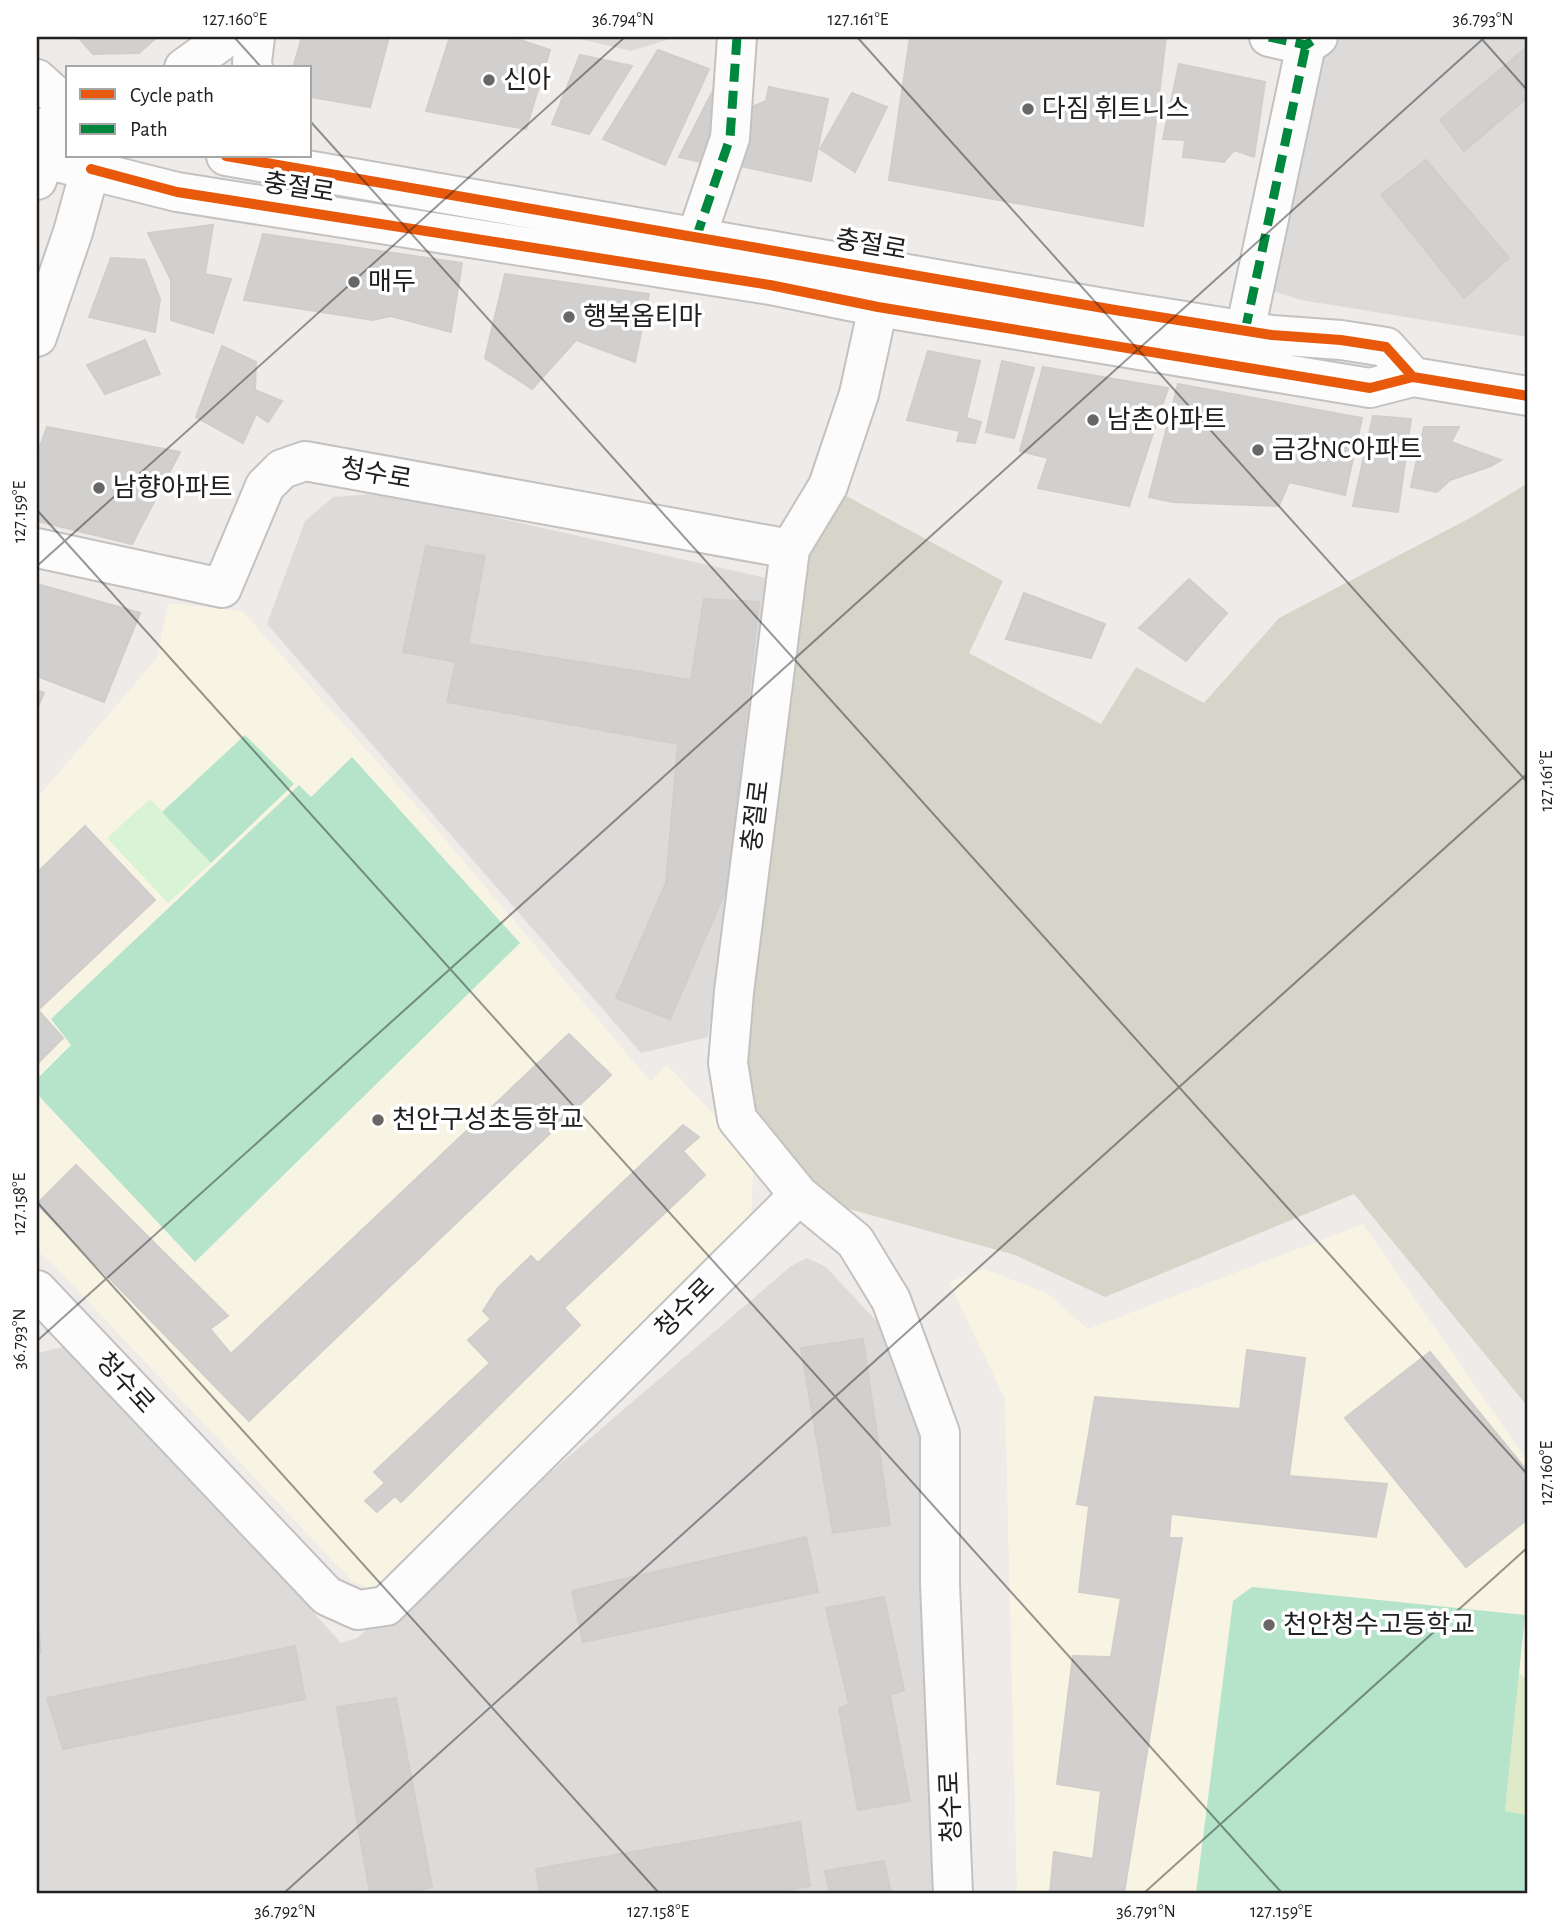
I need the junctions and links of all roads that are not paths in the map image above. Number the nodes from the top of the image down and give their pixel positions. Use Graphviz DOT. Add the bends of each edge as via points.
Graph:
graph roads {
  1 [pos="227,37"];
  2 [pos="256,37"];
  3 [pos="737,37"];
  4 [pos="1269,37"];
  5 [pos="1312,41"];
  6 [pos="187,66"];
  7 [pos="253,66"];
  8 [pos="37,79"];
  9 [pos="47,137"];
  10 [pos="66,148"];
  11 [pos="250,158"];
  12 [pos="92,162"];
  13 [pos="299,162"];
  14 [pos="696,238"];
  15 [pos="878,307"];
  16 [pos="1245,331"];
  17 [pos="37,337"];
  18 [pos="1413,377"];
  19 [pos="1528,396"];
  20 [pos="37,548"];
  21 [pos="790,549"];
  22 [pos="799,1195"];
  23 [pos="37,1290"];
  24 [pos="953,1893"];
  1 -- 6 [label="street"];
  2 -- 7 [label="street"];
  3 -- 14 [label="street" via="730,138"];
  4 -- 5 [label="street"];
  5 -- 16 [label="street"];
  8 -- 9 [label="street"];
  9 -- 10 [label="street, 충절로"];
  11 -- 13 [label="street, 충절로"];
  12 -- 15 [label="street, 충절로" via="177,192 770,285"];
  12 -- 17 [label="street"];
  13 -- 14 [label="street, 충절로"];
  14 -- 16 [label="street, 충절로"];
  15 -- 18 [label="street, 충절로" via="1370,388"];
  15 -- 21 [label="street, 충절로" via="859,394 828,486"];
  16 -- 18 [label="street, 충절로" via="1386,347"];
  18 -- 19 [label="street, 충절로"];
  20 -- 21 [label="street, 청수로" via="222,588 265,486 282,469 305,461"];
  21 -- 22 [label="street, 충절로" via="728,1063 737,1119"];
  22 -- 23 [label="street, 청수로" via="386,1606 358,1609 327,1596"];
  22 -- 24 [label="street, 청수로" via="855,1241 891,1300 940,1433 940,1584"];
}
